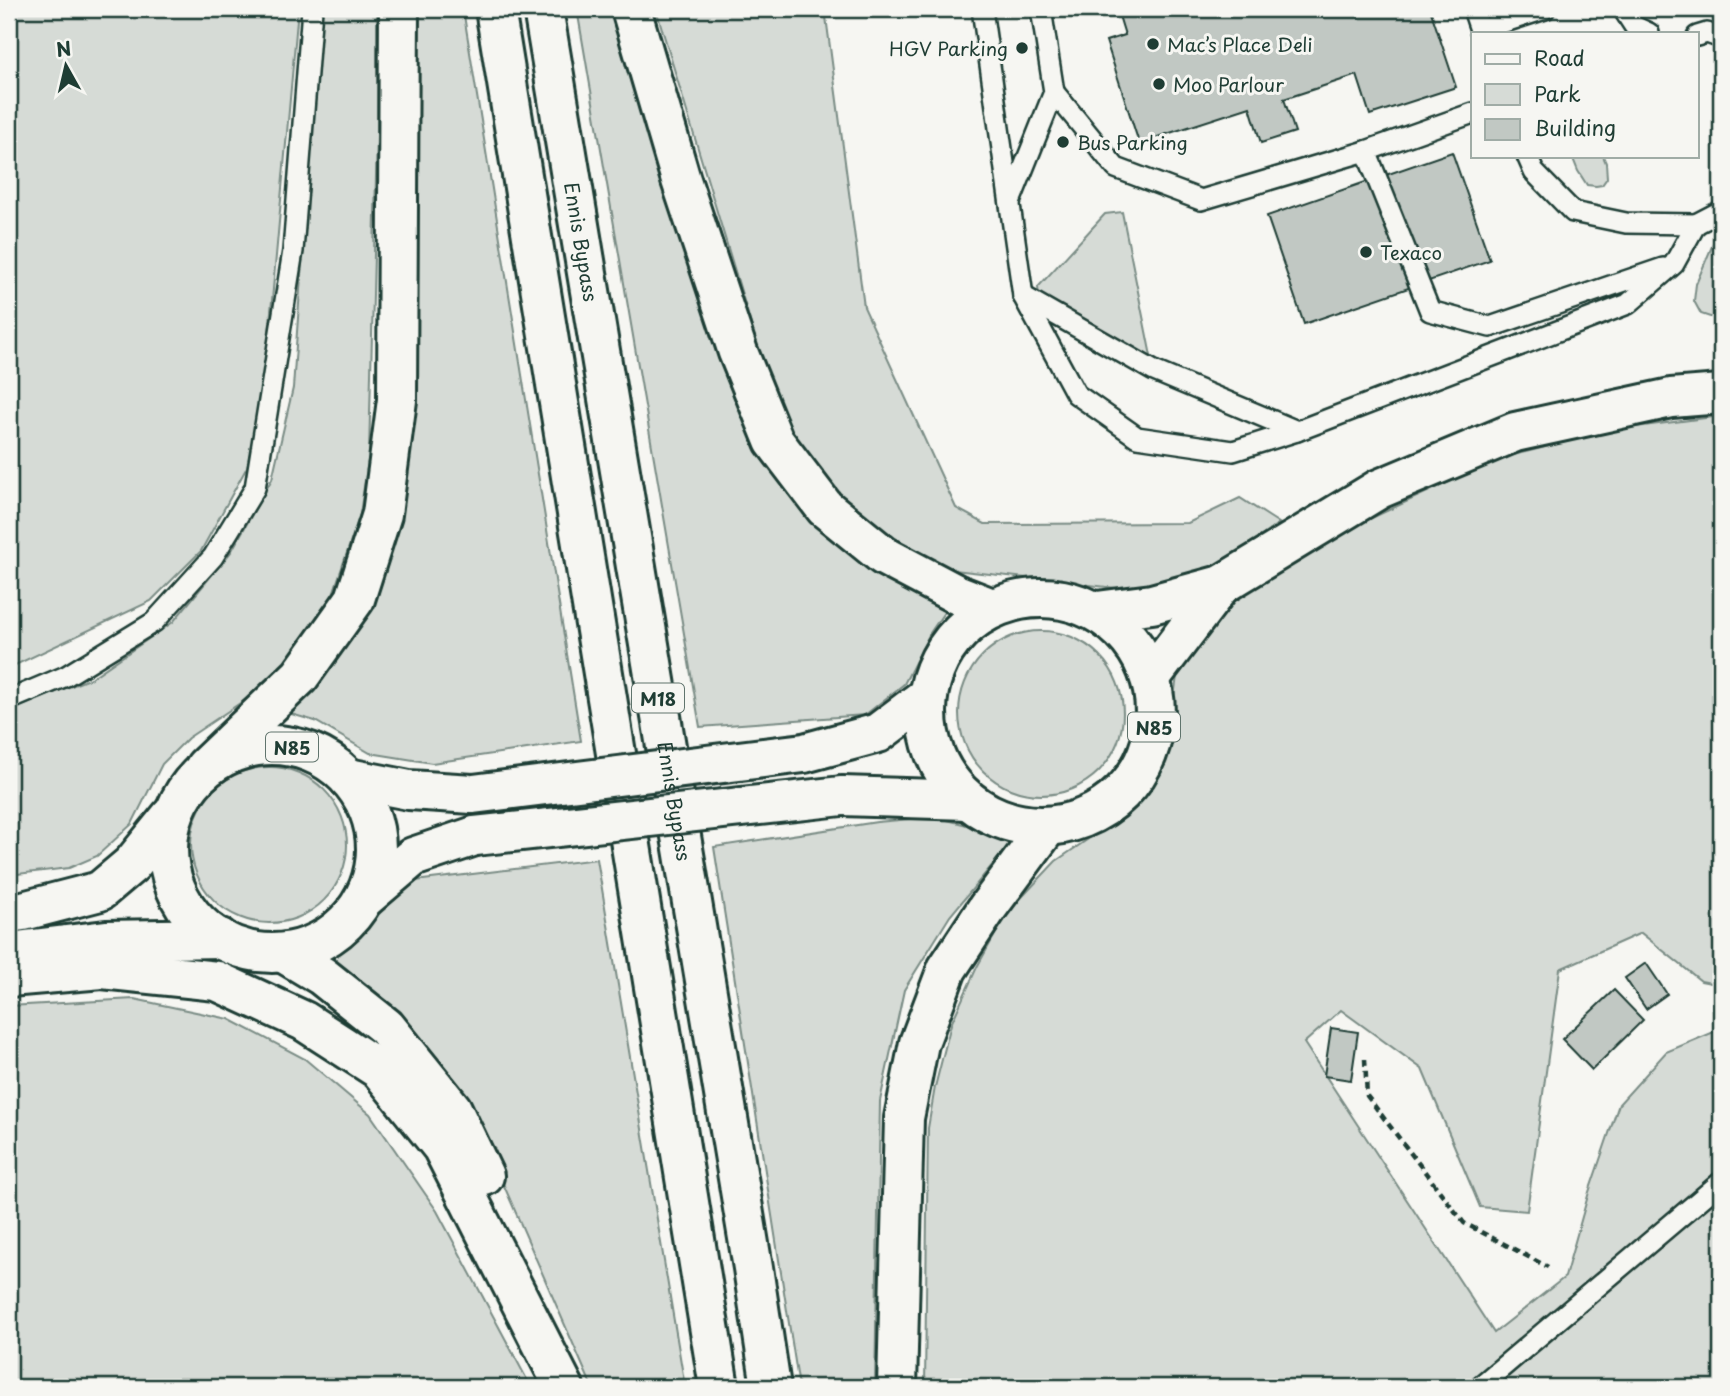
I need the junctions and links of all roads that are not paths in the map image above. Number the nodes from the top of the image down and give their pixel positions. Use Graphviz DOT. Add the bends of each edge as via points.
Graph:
graph roads {
  1 [pos="312,9"];
  2 [pos="399,9"];
  3 [pos="495,9"];
  4 [pos="543,9"];
  5 [pos="631,9"];
  6 [pos="982,9"];
  7 [pos="1041,9"];
  8 [pos="1473,9"];
  9 [pos="1545,9"];
  10 [pos="1623,9"];
  11 [pos="1480,32"];
  12 [pos="1647,32"];
  13 [pos="1698,36"];
  14 [pos="1721,38"];
  15 [pos="1054,92"];
  16 [pos="1471,114"];
  17 [pos="1366,151"];
  18 [pos="1528,158"];
  19 [pos="1010,203"];
  20 [pos="1721,211"];
  21 [pos="1696,224"];
  22 [pos="1674,264"];
  23 [pos="1023,296"];
  24 [pos="1721,394"];
  25 [pos="1297,431"];
  26 [pos="1221,585"];
  27 [pos="992,608"];
  28 [pos="1097,611"];
  29 [pos="1151,677"];
  30 [pos="928,696"];
  31 [pos="9,700"];
  32 [pos="205,767"];
  33 [pos="348,778"];
  34 [pos="968,800"];
  35 [pos="171,816"];
  36 [pos="1048,826"];
  37 [pos="366,897"];
  38 [pos="9,913"];
  39 [pos="220,938"];
  40 [pos="9,952"];
  41 [pos="286,955"];
  42 [pos="9,977"];
  43 [pos="1721,1182"];
  44 [pos="566,1387"];
  45 [pos="719,1387"];
  46 [pos="771,1387"];
  47 [pos="897,1387"];
  48 [pos="1479,1387"];
  1 -- 31 [label="lane" via="293,251 255,488 213,557 154,622 66,676"];
  2 -- 32 [label="main road" via="397,400 382,514 355,599 300,676"];
  3 -- 45 [label="main road, M18"];
  4 -- 46 [label="main road, Ennis Bypass / M18"];
  5 -- 27 [label="main road" via="681,180 738,352 774,441 825,508 884,556"];
  6 -- 19 [label="lane"];
  7 -- 15 [label="lane"];
  8 -- 11 [label="lane"];
  9 -- 11 [label="lane"];
  10 -- 12 [label="lane" via="1634,26"];
  13 -- 14 [label="lane" via="1707,33"];
  15 -- 17 [label="lane" via="1116,168 1201,200"];
  15 -- 19 [label="lane"];
  16 -- 17 [label="lane"];
  17 -- 22 [label="lane" via="1430,311 1490,327"];
  18 -- 21 [label="lane" via="1534,172 1573,212 1626,223"];
  19 -- 23 [label="lane"];
  20 -- 21 [label="lane"];
  21 -- 22 [label="lane"];
  22 -- 25 [label="lane" via="1628,304"];
  23 -- 25 [label="lane" via="1154,371"];
  23 -- 25 [label="lane" via="1076,394 1137,436 1233,451"];
  24 -- 26 [label="main road" via="1671,398 1515,432 1379,489"];
  26 -- 28 [label="main road" via="1152,604"];
  26 -- 29 [label="main road"];
  27 -- 28 [label="main road, N85" via="1027,598 1063,599"];
  27 -- 30 [label="main road, N85" via="961,629 939,660"];
  28 -- 29 [label="main road, N85" via="1120,628 1139,651"];
  29 -- 36 [label="main road, N85" via="1156,711 1153,734 1136,777 1112,802 1082,819"];
  30 -- 33 [label="main road, N85, bridge" via="878,733 804,753 473,794 409,790"];
  30 -- 34 [label="main road, N85" via="929,735 943,771"];
  32 -- 33 [label="main road, N85" via="232,751 262,744 293,747 323,759"];
  32 -- 35 [label="main road, N85" via="185,789"];
  33 -- 37 [label="main road, N85" via="366,803 376,833 376,865"];
  34 -- 36 [label="main road, N85" via="1019,824"];
  34 -- 37 [label="main road, N85, bridge" via="842,796 475,836 412,857"];
  35 -- 38 [label="main road, N85" via="132,864 100,891"];
  35 -- 39 [label="main road, N85" via="166,845 169,872 198,919"];
  36 -- 47 [label="main road" via="947,969 919,1043 904,1118"];
  37 -- 41 [label="main road, N85" via="347,923 320,944"];
  39 -- 40 [label="main road, N85" via="106,940"];
  39 -- 41 [label="main road, N85" via="249,951"];
  41 -- 44 [label="main road" via="322,976 386,1027 452,1109 522,1255"];
  42 -- 44 [label="main road" via="102,969 217,981 304,1020 380,1070 442,1147"];
  43 -- 48 [label="lane"];
}
